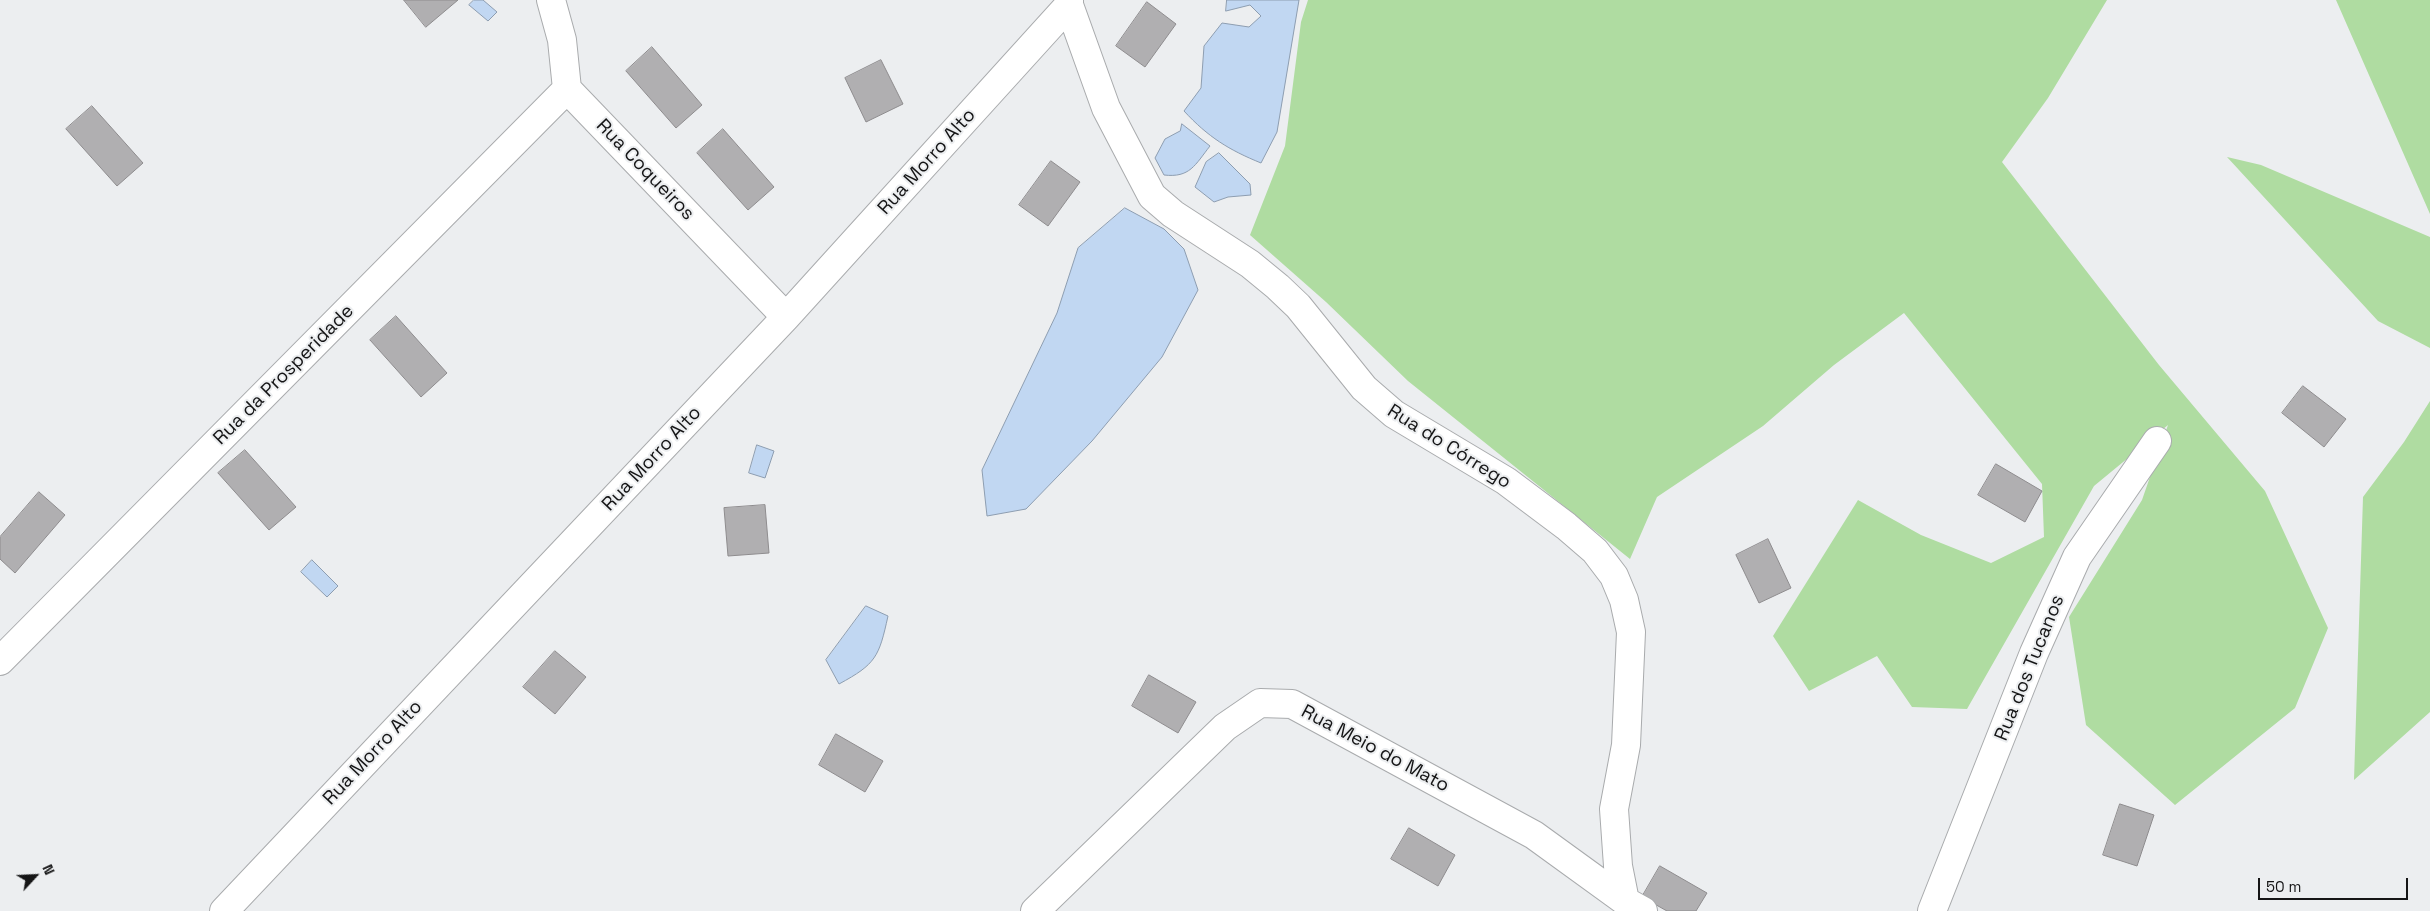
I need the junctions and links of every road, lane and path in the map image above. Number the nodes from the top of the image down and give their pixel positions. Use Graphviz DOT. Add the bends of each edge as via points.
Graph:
graph roads {
  1 [pos="552,0"];
  2 [pos="1069,3"];
  3 [pos="567,89"];
  4 [pos="786,317"];
  5 [pos="2157,441"];
  6 [pos="0,661"];
  7 [pos="1634,906"];
  8 [pos="224,911"];
  9 [pos="1036,911"];
  10 [pos="1932,911"];
  1 -- 3 [label="street" via="562,40"];
  2 -- 4 [label="street, Rua Morro Alto"];
  2 -- 7 [label="street, Rua do Córrego" via="1106,108 1152,196 1278,287 1298,306 1364,388 1394,414 1506,481 1595,551 1614,576 1624,600 1631,632 1626,744 1614,809 1618,866"];
  3 -- 4 [label="street, Rua Coqueiros"];
  3 -- 6 [label="street, Rua da Prosperidade"];
  4 -- 8 [label="street, Rua Morro Alto"];
  5 -- 10 [label="street, Rua dos Tucanos" via="2077,557 2034,653"];
  7 -- 9 [label="street, Rua Meio do Mato" via="1534,835 1292,704 1260,703 1225,726"];
}
